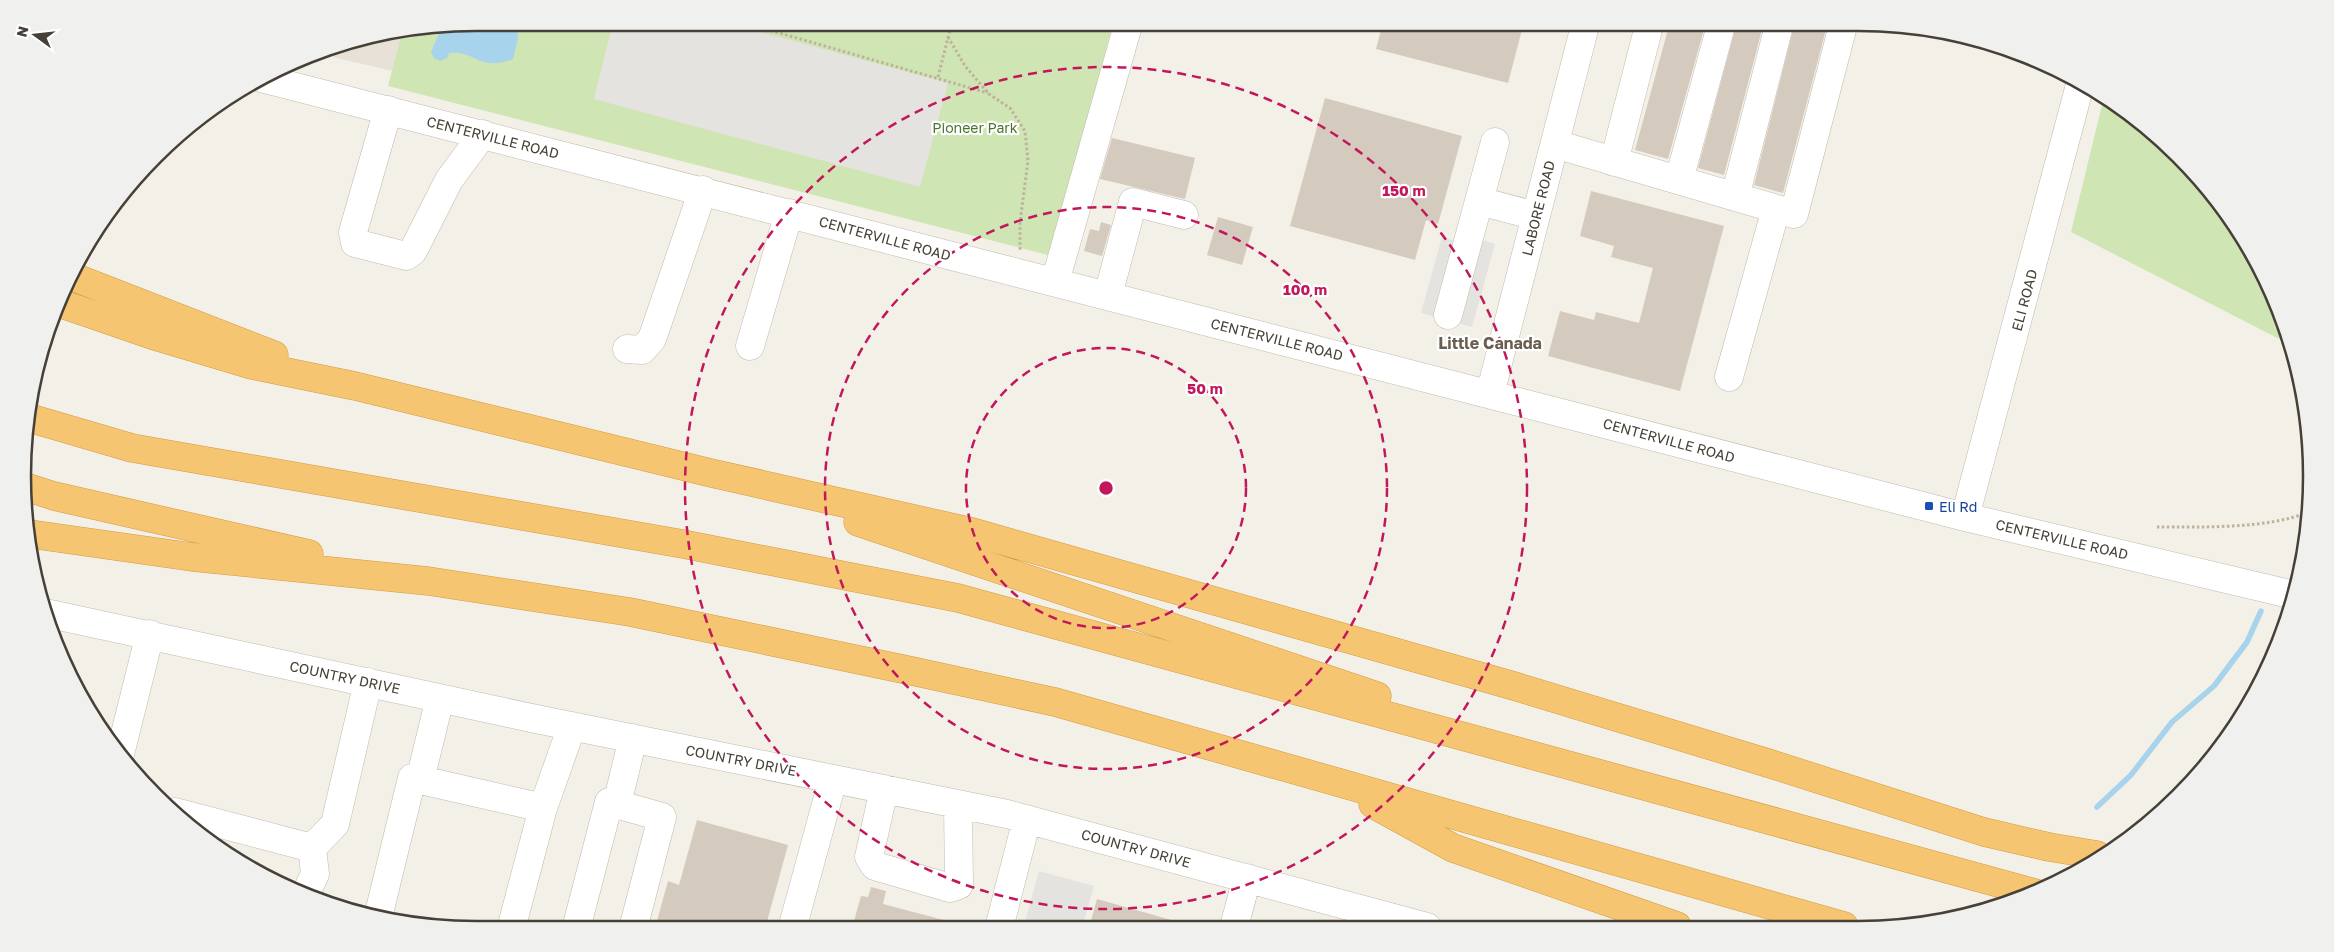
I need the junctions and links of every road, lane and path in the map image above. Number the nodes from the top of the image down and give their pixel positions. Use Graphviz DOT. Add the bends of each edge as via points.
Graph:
graph roads {
  1 [pos="773,31"];
  2 [pos="950,31"];
  3 [pos="1126,31"];
  4 [pos="1584,31"];
  5 [pos="1648,31"];
  6 [pos="1720,31"];
  7 [pos="1778,31"];
  8 [pos="1842,31"];
  9 [pos="948,38"];
  10 [pos="938,78"];
  11 [pos="272,81"];
  12 [pos="2079,90"];
  13 [pos="989,94"];
  14 [pos="388,110"];
  15 [pos="483,134"];
  16 [pos="1495,142"];
  17 [pos="1554,144"];
  18 [pos="1614,162"];
  19 [pos="1679,180"];
  20 [pos="703,190"];
  21 [pos="1734,196"];
  22 [pos="1479,201"];
  23 [pos="1776,209"];
  24 [pos="789,212"];
  25 [pos="1184,215"];
  26 [pos="1536,216"];
  27 [pos="1020,251"];
  28 [pos="77,278"];
  29 [pos="1055,282"];
  30 [pos="1108,295"];
  31 [pos="65,305"];
  32 [pos="1448,315"];
  33 [pos="750,346"];
  34 [pos="627,349"];
  35 [pos="1729,377"];
  36 [pos="355,386"];
  37 [pos="1490,394"];
  38 [pos="35,419"];
  39 [pos="711,473"];
  40 [pos="31,489"];
  41 [pos="2301,515"];
  42 [pos="1965,517"];
  43 [pos="2157,527"];
  44 [pos="35,535"];
  45 [pos="428,581"];
  46 [pos="2287,593"];
  47 [pos="54,615"];
  48 [pos="150,634"];
  49 [pos="368,682"];
  50 [pos="440,698"];
  51 [pos="572,726"];
  52 [pos="633,738"];
  53 [pos="122,746"];
  54 [pos="833,779"];
  55 [pos="420,780"];
  56 [pos="1330,781"];
  57 [pos="884,789"];
  58 [pos="1679,797"];
  59 [pos="617,804"];
  60 [pos="958,805"];
  61 [pos="543,808"];
  62 [pos="190,816"];
  63 [pos="1027,819"];
  64 [pos="312,848"];
  65 [pos="2091,854"];
  66 [pos="1247,878"];
  67 [pos="308,888"];
  68 [pos="2022,889"];
  69 [pos="380,910"];
  70 [pos="513,921"];
  71 [pos="578,921"];
  72 [pos="634,921"];
  73 [pos="794,921"];
  74 [pos="1001,921"];
  75 [pos="1236,921"];
  76 [pos="1405,921"];
  77 [pos="1663,921"];
  78 [pos="1826,921"];
  1 -- 10 [label="path"];
  2 -- 9 [label="path"];
  3 -- 29 [label="street"];
  4 -- 17 [label="street, LABORE ROAD"];
  5 -- 18 [label="street"];
  6 -- 19 [label="street"];
  7 -- 21 [label="street"];
  8 -- 23 [label="street" via="1794,214"];
  9 -- 10 [label="path"];
  9 -- 13 [label="path" via="965,66"];
  10 -- 13 [label="path"];
  11 -- 14 [label="street, CENTERVILLE ROAD"];
  12 -- 42 [label="street, ELI ROAD"];
  13 -- 27 [label="path" via="1010,108 1024,131 1028,161 1020,222"];
  14 -- 15 [label="street, CENTERVILLE ROAD"];
  14 -- 15 [label="street" via="353,232 355,243 406,256 414,251 449,180"];
  15 -- 20 [label="street, CENTERVILLE ROAD"];
  16 -- 22 [label="street"];
  17 -- 18 [label="street"];
  17 -- 26 [label="street, LABORE ROAD"];
  18 -- 19 [label="street"];
  19 -- 21 [label="street"];
  20 -- 24 [label="street, CENTERVILLE ROAD"];
  20 -- 34 [label="street" via="652,339 642,350"];
  21 -- 23 [label="street"];
  22 -- 26 [label="street"];
  22 -- 32 [label="street"];
  23 -- 35 [label="street"];
  24 -- 29 [label="street, CENTERVILLE ROAD"];
  24 -- 33 [label="street"];
  25 -- 30 [label="street" via="1133,202"];
  26 -- 37 [label="street, LABORE ROAD"];
  28 -- 36 [label="highway"];
  29 -- 30 [label="street, CENTERVILLE ROAD"];
  30 -- 37 [label="street, CENTERVILLE ROAD"];
  31 -- 36 [label="highway" via="252,365"];
  36 -- 39 [label="highway"];
  37 -- 42 [label="street, CENTERVILLE ROAD"];
  38 -- 58 [label="highway" via="132,448 683,544 958,598"];
  39 -- 58 [label="highway"];
  39 -- 65 [label="highway" via="972,532 1514,686 1780,766 1984,832"];
  40 -- 45 [label="highway"];
  41 -- 43 [label="path" via="2213,527"];
  42 -- 46 [label="street, CENTERVILLE ROAD"];
  44 -- 45 [label="highway" via="192,557"];
  45 -- 56 [label="highway" via="630,612 1054,702"];
  47 -- 48 [label="street, COUNTRY DRIVE"];
  48 -- 49 [label="street, COUNTRY DRIVE"];
  48 -- 53 [label="street"];
  49 -- 50 [label="street, COUNTRY DRIVE"];
  49 -- 64 [label="street" via="335,824"];
  50 -- 51 [label="street, COUNTRY DRIVE"];
  50 -- 55 [label="street"];
  51 -- 52 [label="street, COUNTRY DRIVE"];
  51 -- 61 [label="street"];
  52 -- 54 [label="street, COUNTRY DRIVE"];
  52 -- 59 [label="street"];
  54 -- 57 [label="street, COUNTRY DRIVE"];
  54 -- 73 [label="street"];
  55 -- 61 [label="street"];
  55 -- 69 [label="street" via="412,778"];
  56 -- 77 [label="highway" via="1453,848"];
  56 -- 78 [label="highway"];
  57 -- 60 [label="street, COUNTRY DRIVE"];
  57 -- 60 [label="street" via="869,857 875,866 950,888 959,885"];
  58 -- 68 [label="highway"];
  59 -- 71 [label="street" via="609,802"];
  59 -- 72 [label="street" via="662,818"];
  60 -- 63 [label="street, COUNTRY DRIVE"];
  61 -- 70 [label="street"];
  62 -- 64 [label="street"];
  63 -- 66 [label="street, COUNTRY DRIVE"];
  63 -- 74 [label="street"];
  64 -- 67 [label="street" via="315,874"];
  66 -- 75 [label="street"];
  66 -- 76 [label="street, COUNTRY DRIVE"];
}
